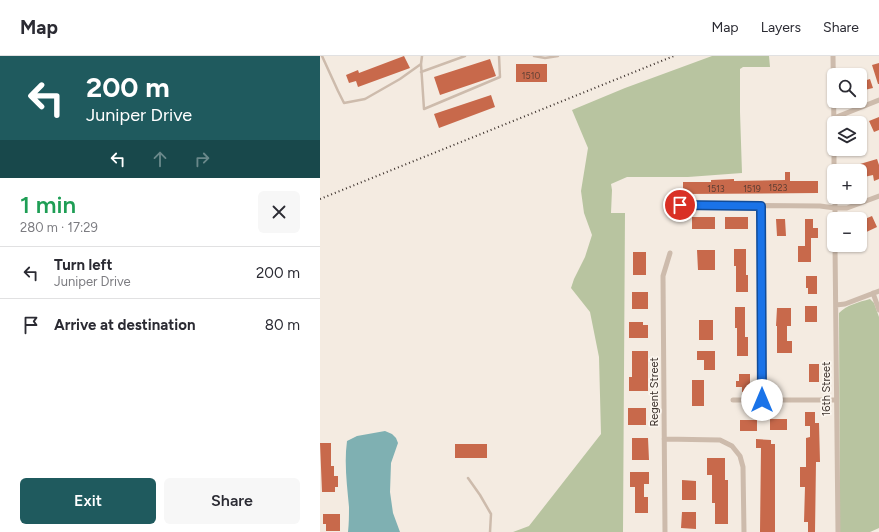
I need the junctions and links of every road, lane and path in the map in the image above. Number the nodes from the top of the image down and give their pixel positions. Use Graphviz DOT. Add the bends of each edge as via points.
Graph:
graph roads {
  1 [pos="322,56"];
  2 [pos="422,56"];
  3 [pos="465,56"];
  4 [pos="499,56"];
  5 [pos="534,56"];
  6 [pos="558,56"];
  7 [pos="833,56"];
  8 [pos="421,64"];
  9 [pos="422,72"];
  10 [pos="879,100"];
  11 [pos="834,116"];
  12 [pos="839,116"];
  13 [pos="879,196"];
  14 [pos="835,204"];
  15 [pos="680,205"];
  16 [pos="761,206"];
  17 [pos="835,208"];
  18 [pos="835,212"];
  19 [pos="835,252"];
  20 [pos="670,253"];
  21 [pos="879,291"];
  22 [pos="873,293"];
  23 [pos="836,305"];
  24 [pos="879,310"];
  25 [pos="733,400"];
  26 [pos="762,400"];
  27 [pos="836,400"];
  28 [pos="664,439"];
  29 [pos="468,478"];
  30 [pos="490,532"];
  31 [pos="665,532"];
  32 [pos="744,532"];
  33 [pos="838,532"];
  1 -- 8 [label="lane" via="344,103 364,99"];
  2 -- 8 [label="lane"];
  3 -- 9 [label="lane"];
  4 -- 9 [label="lane" via="500,77 424,108"];
  5 -- 6 [label="lane"];
  7 -- 11 [label="street"];
  8 -- 9 [label="lane"];
  10 -- 12 [label="street"];
  13 -- 17 [label="street" via="847,208"];
  14 -- 17 [label="street"];
  15 -- 16 [label="street"];
  16 -- 17 [label="street"];
  16 -- 26 [label="street"];
  17 -- 18 [label="street"];
  19 -- 23 [label="street, 16th Street"];
  20 -- 28 [label="street, Regent Street" via="663,276"];
  21 -- 22 [label="street"];
  22 -- 23 [label="street"];
  22 -- 24 [label="street"];
  23 -- 27 [label="street, 16th Street"];
  25 -- 26 [label="street"];
  26 -- 27 [label="street"];
  27 -- 33 [label="street, 16th Street"];
  28 -- 31 [label="street, Regent Street"];
  28 -- 32 [label="street" via="720,440 732,446 740,456 743,467"];
  29 -- 30 [label="lane" via="490,514"];
}
